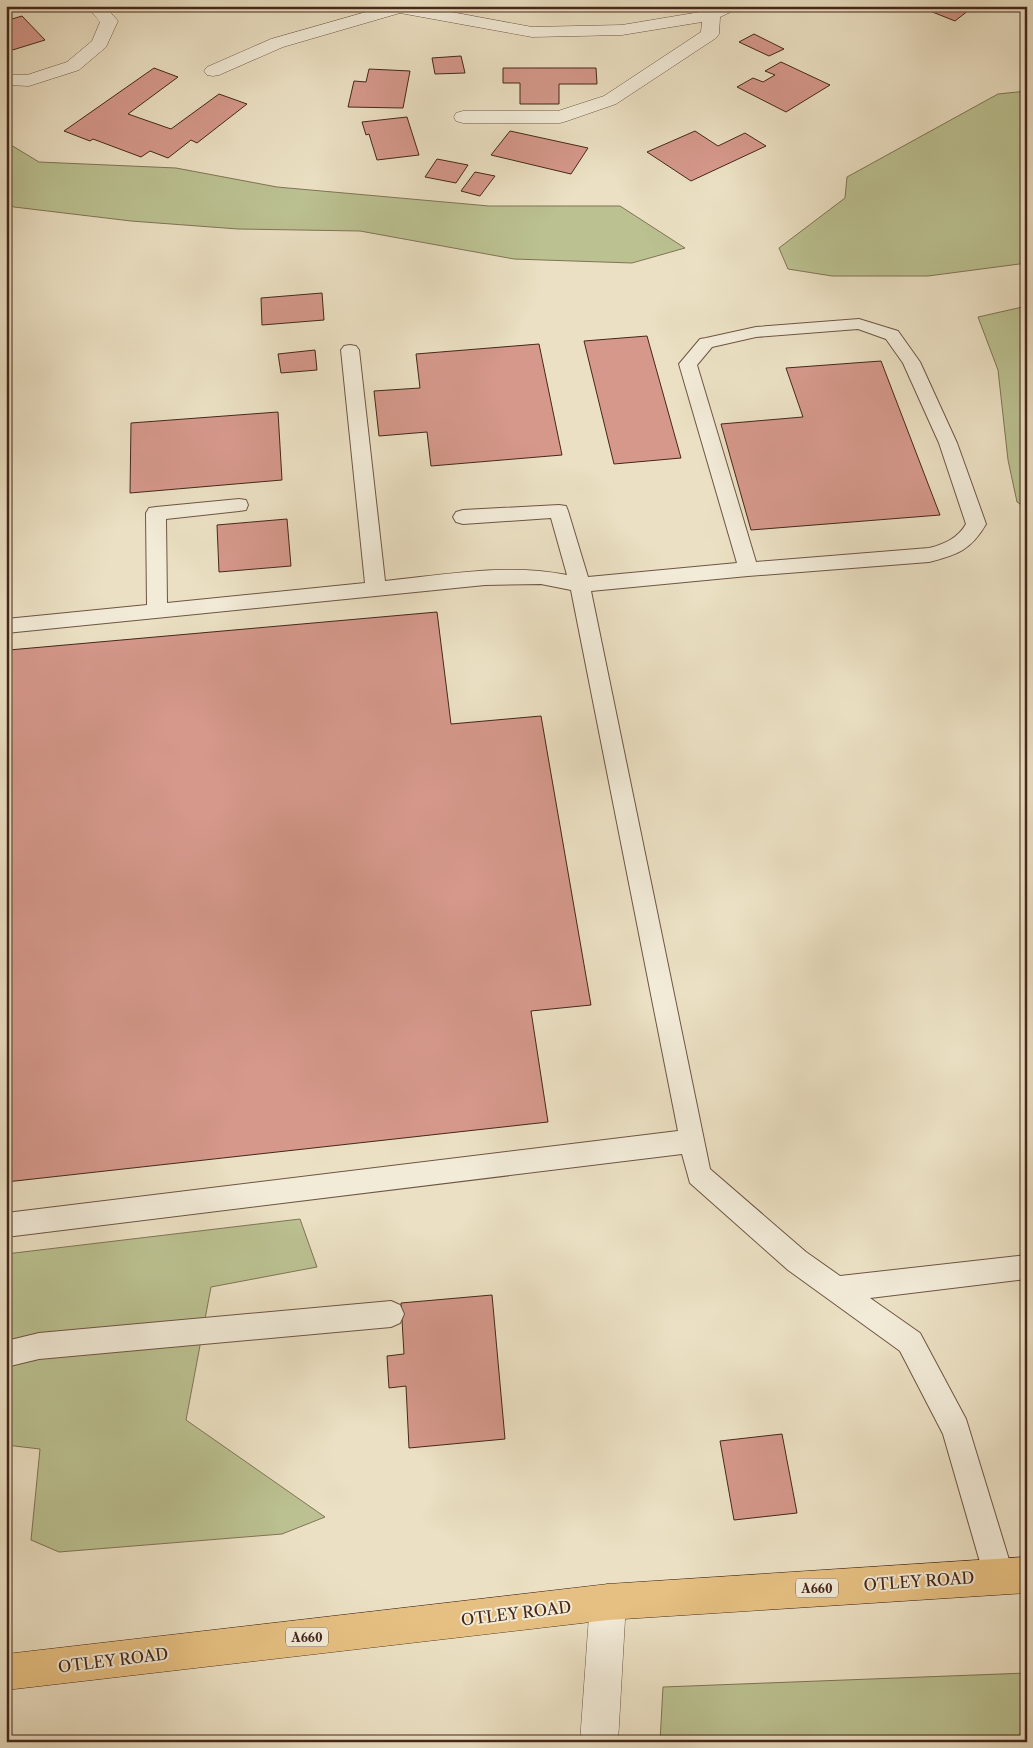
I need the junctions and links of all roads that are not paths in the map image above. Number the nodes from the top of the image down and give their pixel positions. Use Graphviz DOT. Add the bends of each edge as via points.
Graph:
graph roads {
  1 [pos="94,6"];
  2 [pos="729,6"];
  3 [pos="711,16"];
  4 [pos="213,71"];
  5 [pos="6,80"];
  6 [pos="463,116"];
  7 [pos="350,350"];
  8 [pos="239,505"];
  9 [pos="463,517"];
  10 [pos="748,568"];
  11 [pos="580,585"];
  12 [pos="376,590"];
  13 [pos="157,611"];
  14 [pos="6,626"];
  15 [pos="692,1141"];
  16 [pos="6,1225"];
  17 [pos="1027,1267"];
  18 [pos="836,1289"];
  19 [pos="392,1314"];
  20 [pos="6,1354"];
  21 [pos="1013,1576"];
  22 [pos="608,1602"];
  23 [pos="6,1672"];
  24 [pos="599,1742"];
  1 -- 5 [label="street" via="109,21 100,44 73,66 29,81"];
  2 -- 3 [label="street"];
  3 -- 4 [label="street" via="622,30 532,32 400,8 277,43"];
  3 -- 6 [label="street" via="710,34 610,100 560,117"];
  7 -- 12 [label="lane"];
  8 -- 13 [label="lane" via="156,513"];
  9 -- 11 [label="lane" via="559,511"];
  10 -- 10 [label="lane" via="929,556 948,551 970,536 976,524 948,443 911,362 892,334 859,324 756,332 706,343 688,364"];
  10 -- 11 [label="lane"];
  11 -- 12 [label="lane" via="541,577 485,578"];
  11 -- 15 [label="lane"];
  12 -- 13 [label="lane"];
  13 -- 14 [label="lane"];
  15 -- 16 [label="lane"];
  15 -- 18 [label="lane" via="699,1175 797,1261"];
  17 -- 18 [label="lane"];
  18 -- 21 [label="lane" via="910,1342 956,1429"];
  19 -- 20 [label="lane" via="39,1346"];
  21 -- 22 [label="highway, OTLEY ROAD / A660"];
  22 -- 23 [label="highway, OTLEY ROAD / A660"];
  22 -- 24 [label="street"];
}
